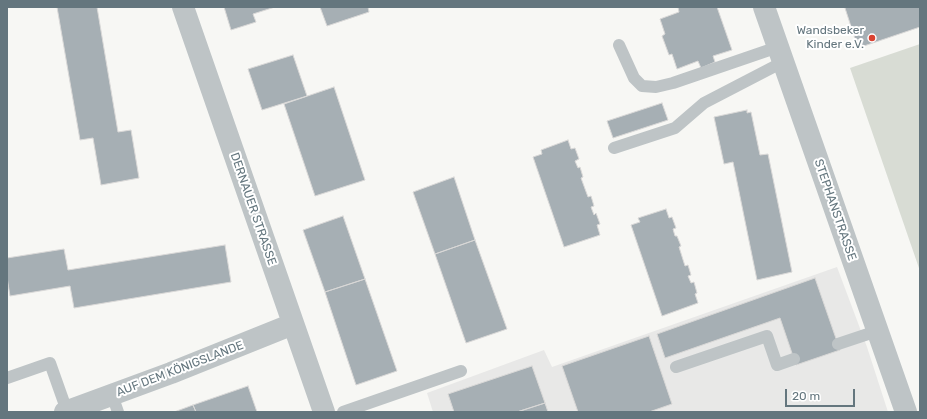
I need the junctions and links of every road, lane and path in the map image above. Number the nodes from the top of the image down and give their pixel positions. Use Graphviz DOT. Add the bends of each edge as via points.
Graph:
graph roads {
  1 [pos="183,7"];
  2 [pos="764,7"];
  3 [pos="619,45"];
  4 [pos="781,54"];
  5 [pos="614,148"];
  6 [pos="293,324"];
  7 [pos="877,331"];
  8 [pos="838,344"];
  9 [pos="794,359"];
  10 [pos="676,368"];
  11 [pos="461,371"];
  12 [pos="7,378"];
  13 [pos="115,404"];
  14 [pos="326,411"];
  15 [pos="66,412"];
  16 [pos="906,412"];
  1 -- 6 [label="street, DERNAUER STRASSE"];
  2 -- 4 [label="street, STEPHANSTRASSE"];
  3 -- 4 [label="lane" via="634,78 642,86 656,87"];
  4 -- 5 [label="lane" via="704,103 675,128"];
  4 -- 7 [label="street, STEPHANSTRASSE"];
  6 -- 13 [label="street, AUF DEM KÖNIGSLANDE" via="171,373"];
  6 -- 14 [label="street, DERNAUER STRASSE"];
  7 -- 8 [label="lane"];
  7 -- 16 [label="street, STEPHANSTRASSE"];
  9 -- 10 [label="lane" via="777,365 767,336"];
  11 -- 14 [label="lane"];
  12 -- 15 [label="lane" via="50,363"];
  13 -- 15 [label="street, AUF DEM KÖNIGSLANDE"];
}
